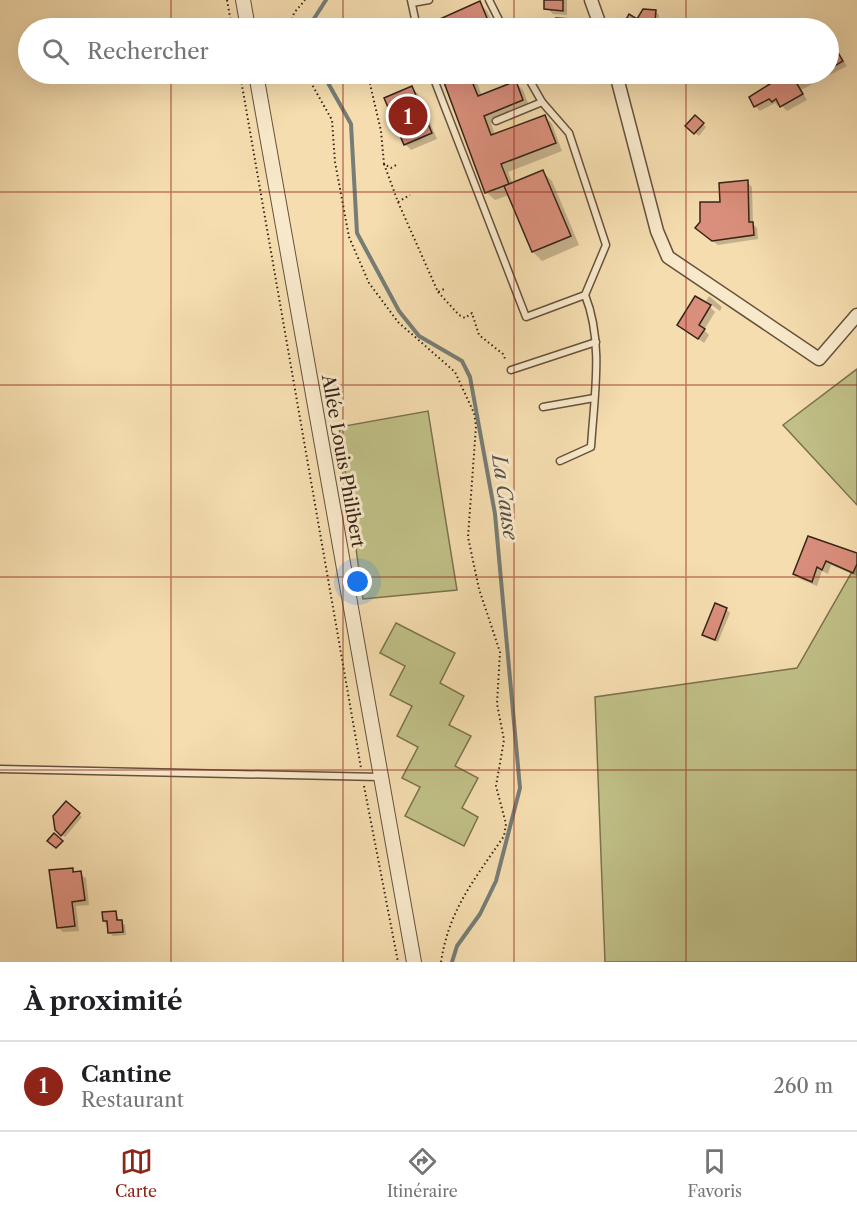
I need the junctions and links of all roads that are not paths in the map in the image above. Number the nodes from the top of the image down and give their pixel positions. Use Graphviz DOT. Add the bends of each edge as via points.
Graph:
graph roads {
  1 [pos="243,0"];
  2 [pos="429,0"];
  3 [pos="489,0"];
  4 [pos="591,0"];
  5 [pos="411,2"];
  6 [pos="246,18"];
  7 [pos="415,18"];
  8 [pos="498,18"];
  9 [pos="597,18"];
  10 [pos="258,84"];
  11 [pos="436,84"];
  12 [pos="532,84"];
  13 [pos="619,84"];
  14 [pos="542,102"];
  15 [pos="496,121"];
  16 [pos="585,295"];
  17 [pos="857,315"];
  18 [pos="596,342"];
  19 [pos="511,369"];
  20 [pos="594,398"];
  21 [pos="543,407"];
  22 [pos="560,461"];
  23 [pos="0,769"];
  24 [pos="382,777"];
  25 [pos="414,962"];
  1 -- 6 [label="street"];
  2 -- 5 [label="lane"];
  3 -- 8 [label="lane"];
  4 -- 9 [label="street"];
  5 -- 7 [label="lane"];
  10 -- 24 [label="street, Allée Louis Philibert"];
  11 -- 16 [label="lane" via="526,317"];
  12 -- 14 [label="lane"];
  13 -- 17 [label="street" via="657,231 668,257 819,359"];
  14 -- 15 [label="lane"];
  14 -- 16 [label="lane" via="569,133 606,245"];
  16 -- 18 [label="lane"];
  18 -- 19 [label="lane"];
  18 -- 20 [label="lane"];
  20 -- 21 [label="lane"];
  20 -- 22 [label="lane" via="591,447"];
  23 -- 24 [label="lane"];
  24 -- 25 [label="street, Allée Louis Philibert"];
}
